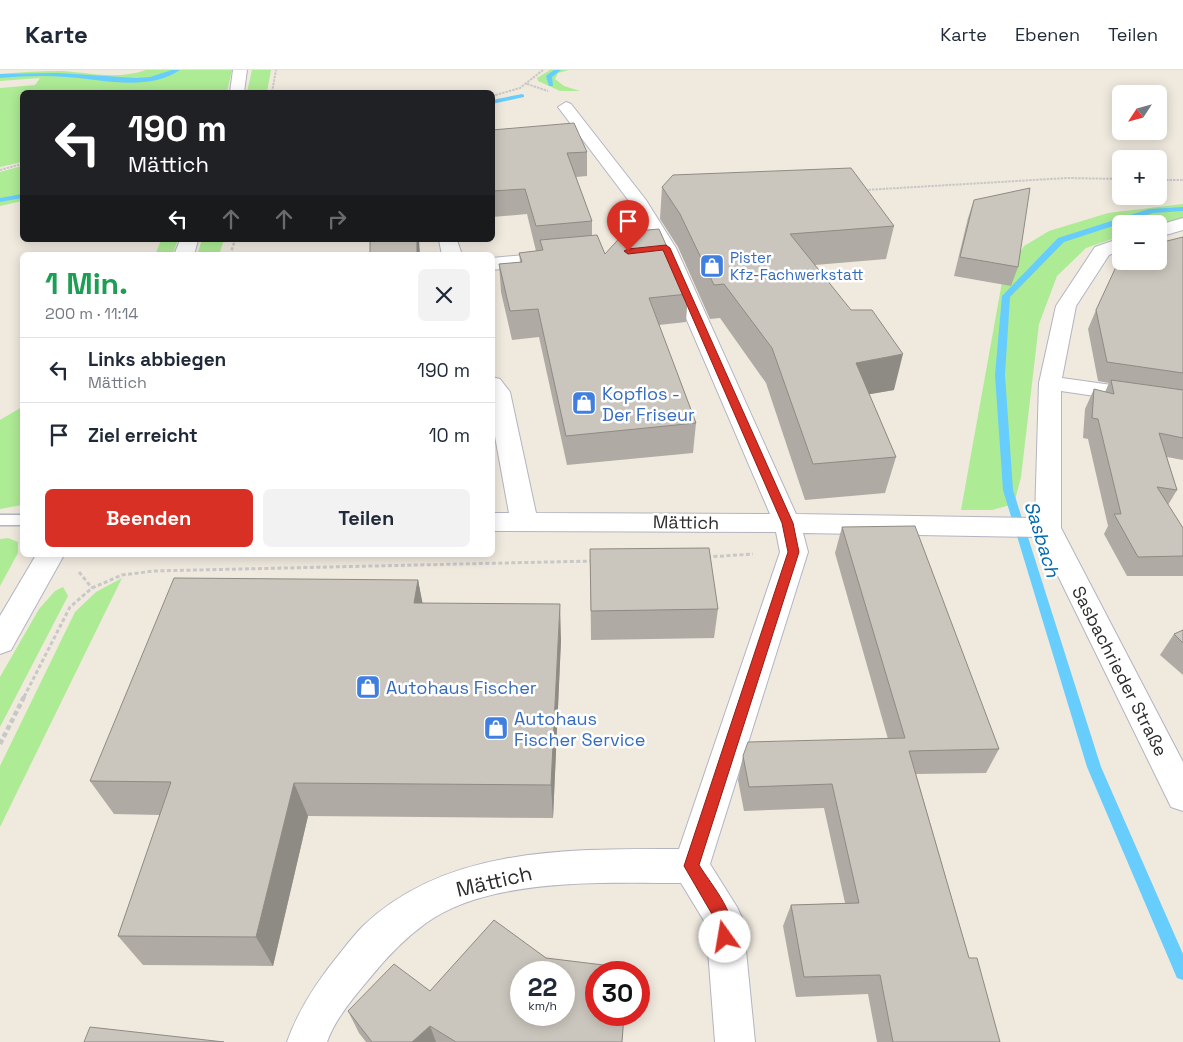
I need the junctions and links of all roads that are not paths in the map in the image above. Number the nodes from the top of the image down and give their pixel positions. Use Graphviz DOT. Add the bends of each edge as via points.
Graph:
graph roads {
  1 [pos="240,70"];
  2 [pos="237,90"];
  3 [pos="566,107"];
  4 [pos="1183,224"];
  5 [pos="1167,229"];
  6 [pos="1112,247"];
  7 [pos="579,256"];
  8 [pos="495,264"];
  9 [pos="1050,383"];
  10 [pos="495,387"];
  11 [pos="1183,402"];
  12 [pos="0,520"];
  13 [pos="20,520"];
  14 [pos="524,521"];
  15 [pos="495,522"];
  16 [pos="1040,528"];
  17 [pos="790,538"];
  18 [pos="49,557"];
  19 [pos="0,642"];
  20 [pos="1180,786"];
  21 [pos="691,866"];
  22 [pos="307,1042"];
  23 [pos="735,1042"];
  1 -- 2 [label="street"];
  3 -- 17 [label="street" via="640,204 656,249"];
  4 -- 5 [label="street"];
  6 -- 9 [label="street, Sasbachrieder Straße" via="1102,251 1066,306"];
  7 -- 8 [label="street"];
  9 -- 11 [label="street"];
  9 -- 16 [label="street, Sasbachrieder Straße"];
  10 -- 14 [label="street" via="499,392"];
  12 -- 13 [label="lane"];
  14 -- 15 [label="street, Mättich"];
  14 -- 17 [label="street, Mättich"];
  16 -- 17 [label="street, Mättich"];
  16 -- 20 [label="street, Sasbachrieder Straße"];
  17 -- 21 [label="street"];
  18 -- 19 [label="street"];
  21 -- 22 [label="street, Mättich" via="534,870 453,888 398,920 354,963 312,1027"];
  21 -- 23 [label="street" via="724,920"];
}
